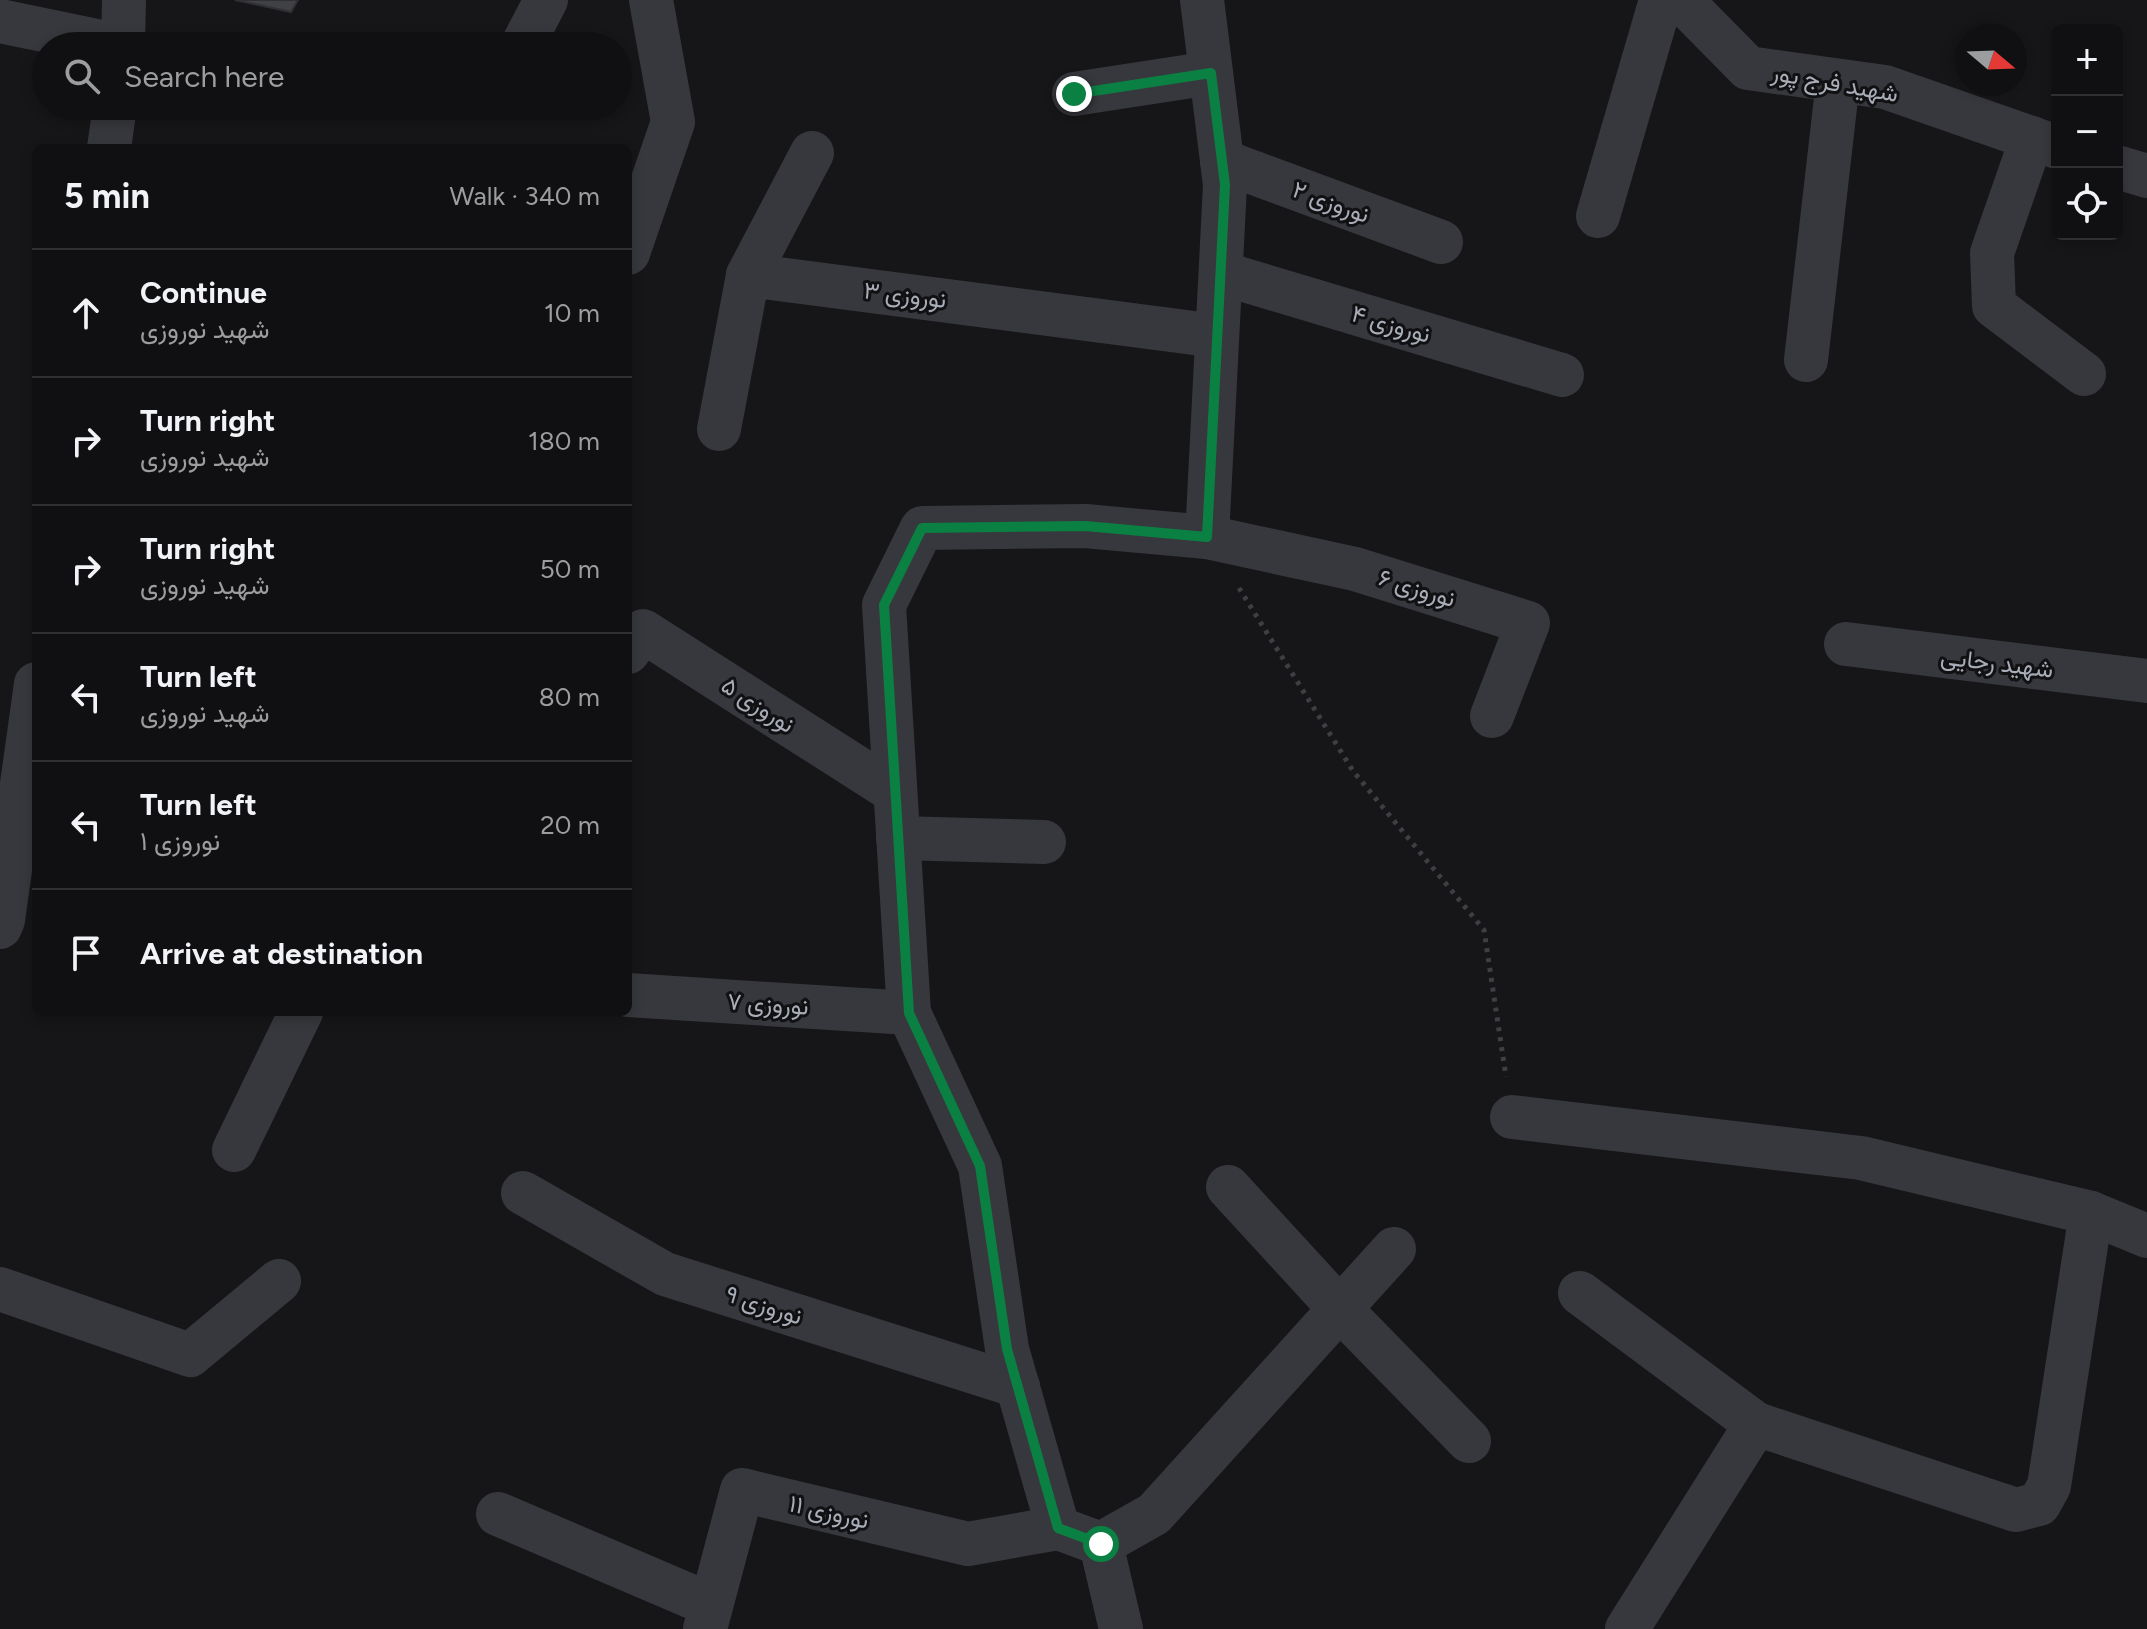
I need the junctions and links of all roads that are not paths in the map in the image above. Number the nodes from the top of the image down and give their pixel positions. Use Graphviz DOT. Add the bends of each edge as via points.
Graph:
graph roads {
  1 [pos="124,0"];
  2 [pos="546,0"];
  3 [pos="651,0"];
  4 [pos="1202,0"];
  5 [pos="1661,0"];
  6 [pos="1681,0"];
  7 [pos="0,21"];
  8 [pos="54,32"];
  9 [pos="123,32"];
  10 [pos="529,32"];
  11 [pos="1211,73"];
  12 [pos="1838,81"];
  13 [pos="1074,94"];
  14 [pos="113,120"];
  15 [pos="2044,142"];
  16 [pos="110,144"];
  17 [pos="812,153"];
  18 [pos="1222,161"];
  19 [pos="2120,168"];
  20 [pos="2147,176"];
  21 [pos="1598,216"];
  22 [pos="632,241"];
  23 [pos="1441,242"];
  24 [pos="1221,273"];
  25 [pos="748,275"];
  26 [pos="1217,336"];
  27 [pos="1806,360"];
  28 [pos="2084,374"];
  29 [pos="1562,375"];
  30 [pos="719,429"];
  31 [pos="1207,537"];
  32 [pos="1846,644"];
  33 [pos="632,646"];
  34 [pos="2147,681"];
  35 [pos="1492,716"];
  36 [pos="32,726"];
  37 [pos="895,792"];
  38 [pos="898,838"];
  39 [pos="1044,842"];
  40 [pos="13,927"];
  41 [pos="632,995"];
  42 [pos="909,1013"];
  43 [pos="299,1016"];
  44 [pos="1512,1117"];
  45 [pos="234,1150"];
  46 [pos="1228,1187"];
  47 [pos="523,1193"];
  48 [pos="2091,1213"];
  49 [pos="2147,1236"];
  50 [pos="1394,1249"];
  51 [pos="279,1281"];
  52 [pos="0,1289"];
  53 [pos="1580,1293"];
  54 [pos="1340,1309"];
  55 [pos="1018,1386"];
  56 [pos="1756,1424"];
  57 [pos="1469,1441"];
  58 [pos="498,1514"];
  59 [pos="1058,1528"];
  60 [pos="1101,1544"];
  61 [pos="708,1617"];
  62 [pos="1121,1629"];
  63 [pos="1627,1629"];
  1 -- 9 [label="street"];
  2 -- 10 [label="street"];
  3 -- 22 [label="street" via="673,122"];
  4 -- 11 [label="street"];
  5 -- 21 [label="street"];
  6 -- 12 [label="street, شهید فرج پور" via="1748,68"];
  7 -- 8 [label="street"];
  11 -- 13 [label="street"];
  11 -- 18 [label="street"];
  12 -- 15 [label="street, شهید فرج پور" via="1885,87"];
  12 -- 27 [label="street"];
  14 -- 16 [label="street"];
  15 -- 28 [label="street" via="1992,253 1994,306"];
  17 -- 25 [label="street"];
  18 -- 23 [label="street, نوروزی ۲"];
  18 -- 24 [label="street"];
  19 -- 20 [label="street"];
  24 -- 26 [label="street"];
  24 -- 29 [label="street, نوروزی ۴"];
  25 -- 26 [label="street, نوروزی ۳"];
  25 -- 30 [label="street"];
  26 -- 31 [label="street"];
  31 -- 35 [label="street, نوروزی ۶" via="1355,569 1528,623"];
  31 -- 37 [label="street" via="1085,526 922,528 884,605"];
  32 -- 34 [label="street, شهید رجایی"];
  33 -- 37 [label="street, نوروزی ۵" via="643,631"];
  36 -- 40 [label="street"];
  37 -- 38 [label="street"];
  38 -- 39 [label="street"];
  38 -- 42 [label="street"];
  41 -- 42 [label="street, نوروزی ۷"];
  42 -- 55 [label="street" via="980,1166 1007,1349"];
  43 -- 45 [label="street"];
  44 -- 48 [label="street" via="1861,1158"];
  46 -- 54 [label="street"];
  47 -- 55 [label="street, نوروزی ۹" via="665,1274"];
  48 -- 49 [label="street"];
  48 -- 56 [label="street" via="2049,1486 2039,1504 2016,1510"];
  50 -- 54 [label="street"];
  51 -- 52 [label="street" via="190,1355"];
  53 -- 56 [label="street"];
  54 -- 57 [label="street"];
  54 -- 60 [label="street" via="1154,1514"];
  55 -- 59 [label="street"];
  56 -- 63 [label="street"];
  58 -- 61 [label="street"];
  59 -- 60 [label="street"];
  59 -- 61 [label="street, نوروزی ۱۱" via="968,1544 742,1490"];
  60 -- 62 [label="street"];
}
